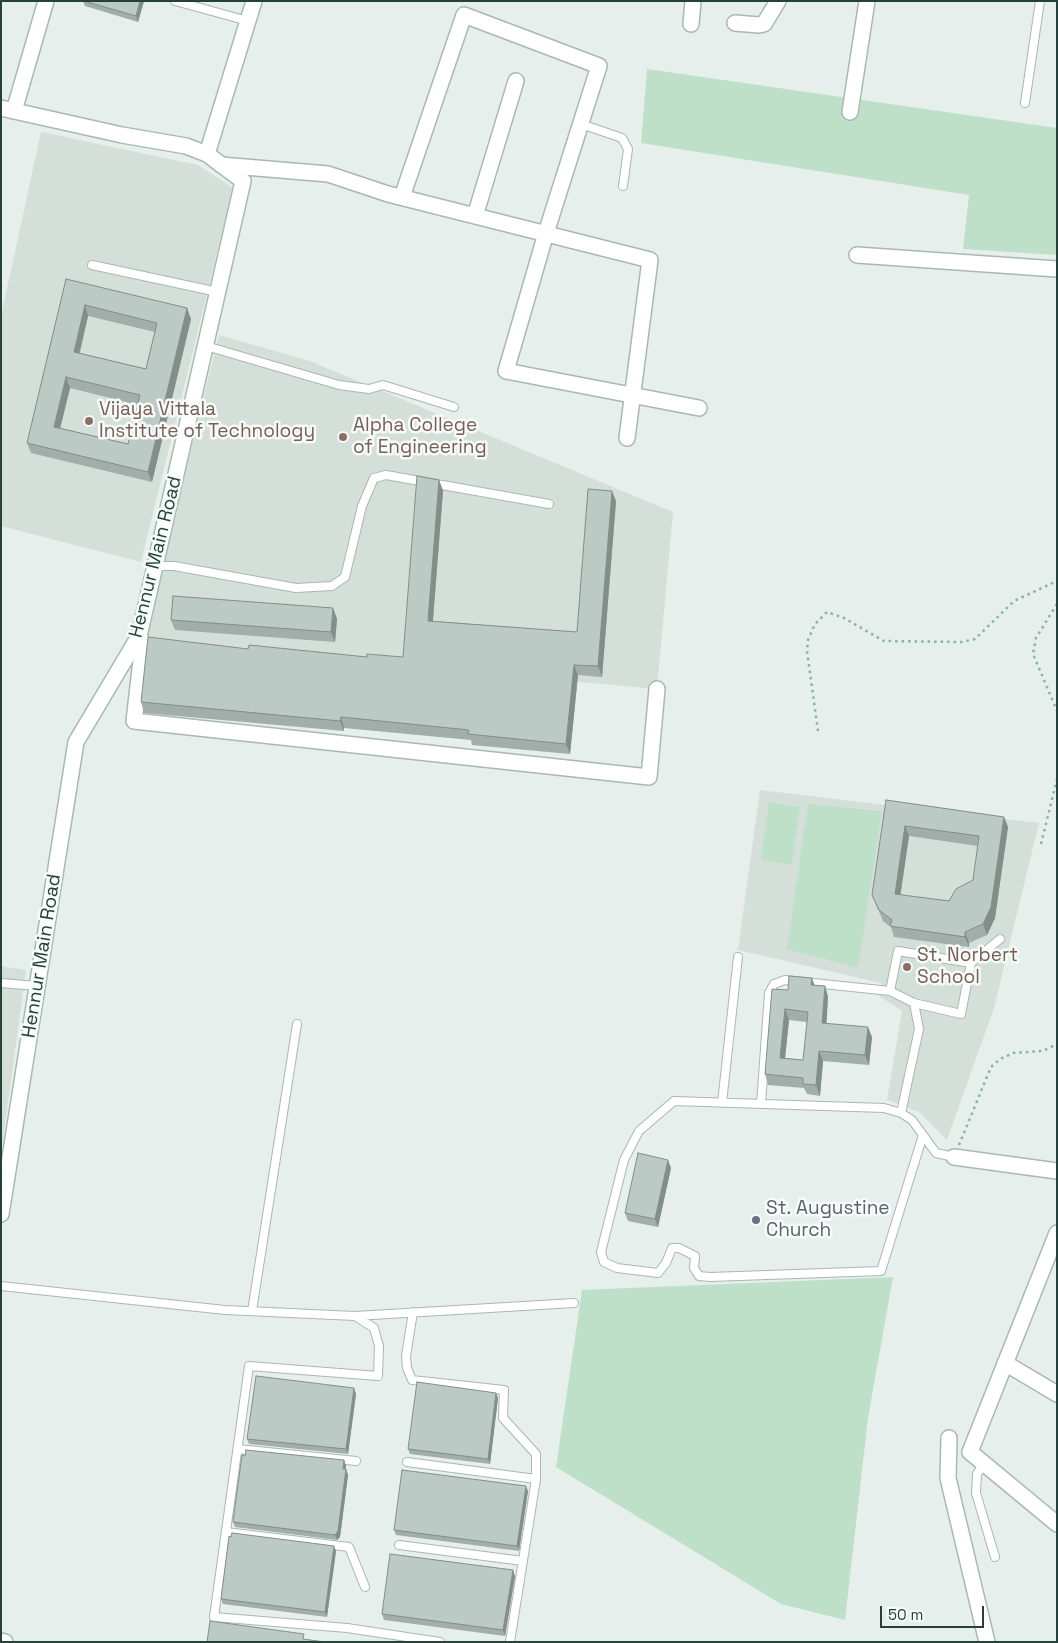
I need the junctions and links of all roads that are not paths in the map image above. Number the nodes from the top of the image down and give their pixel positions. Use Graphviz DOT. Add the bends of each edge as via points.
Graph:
graph roads {
  1 [pos="46,1"];
  2 [pos="175,1"];
  3 [pos="254,1"];
  4 [pos="693,1"];
  5 [pos="778,1"];
  6 [pos="867,1"];
  7 [pos="1040,1"];
  8 [pos="248,21"];
  9 [pos="735,23"];
  10 [pos="691,24"];
  11 [pos="516,81"];
  12 [pos="1025,103"];
  13 [pos="8,110"];
  14 [pos="850,112"];
  15 [pos="581,124"];
  16 [pos="207,154"];
  17 [pos="221,165"];
  18 [pos="623,186"];
  19 [pos="402,198"];
  20 [pos="475,216"];
  21 [pos="546,233"];
  22 [pos="858,255"];
  23 [pos="92,265"];
  24 [pos="1057,269"];
  25 [pos="218,292"];
  26 [pos="206,346"];
  27 [pos="632,397"];
  28 [pos="454,407"];
  29 [pos="698,408"];
  30 [pos="627,438"];
  31 [pos="549,504"];
  32 [pos="156,566"];
  33 [pos="139,636"];
  34 [pos="657,688"];
  35 [pos="1000,939"];
  36 [pos="738,957"];
  37 [pos="971,963"];
  38 [pos="1,983"];
  39 [pos="37,986"];
  40 [pos="890,991"];
  41 [pos="914,1004"];
  42 [pos="296,1024"];
  43 [pos="722,1103"];
  44 [pos="761,1104"];
  45 [pos="901,1113"];
  46 [pos="923,1135"];
  47 [pos="954,1157"];
  48 [pos="1057,1171"];
  49 [pos="2,1206"];
  50 [pos="1057,1233"];
  51 [pos="1,1286"];
  52 [pos="574,1302"];
  53 [pos="252,1311"];
  54 [pos="413,1312"];
  55 [pos="354,1316"];
  56 [pos="1005,1363"];
  57 [pos="1057,1394"];
  58 [pos="949,1438"];
  59 [pos="238,1449"];
  60 [pos="356,1461"];
  61 [pos="407,1462"];
  62 [pos="984,1463"];
  63 [pos="536,1479"];
  64 [pos="1057,1524"];
  65 [pos="226,1532"];
  66 [pos="399,1545"];
  67 [pos="995,1557"];
  68 [pos="523,1561"];
  69 [pos="365,1587"];
  70 [pos="440,1642"];
  71 [pos="510,1642"];
  72 [pos="987,1642"];
  1 -- 13 [label="street"];
  2 -- 8 [label="lane"];
  3 -- 8 [label="street"];
  4 -- 10 [label="street"];
  5 -- 9 [label="street" via="764,24"];
  6 -- 14 [label="street"];
  7 -- 12 [label="lane"];
  8 -- 16 [label="street"];
  11 -- 20 [label="street"];
  13 -- 16 [label="street, Hennur Main Road" via="186,146"];
  15 -- 18 [label="lane" via="622,138 628,149"];
  15 -- 19 [label="street" via="599,66 464,15"];
  15 -- 21 [label="street"];
  16 -- 17 [label="street, Hennur Main Road"];
  17 -- 19 [label="street" via="328,174"];
  17 -- 25 [label="street, Hennur Main Road" via="244,182"];
  19 -- 20 [label="street"];
  20 -- 21 [label="street"];
  21 -- 27 [label="street" via="650,260"];
  21 -- 27 [label="street" via="506,371"];
  22 -- 24 [label="street"];
  23 -- 25 [label="lane"];
  25 -- 26 [label="street, Hennur Main Road"];
  26 -- 28 [label="lane" via="339,385 369,389 383,386"];
  26 -- 32 [label="street, Hennur Main Road"];
  27 -- 29 [label="street"];
  27 -- 30 [label="street"];
  31 -- 32 [label="lane" via="386,475 374,478 362,506 345,577 332,586 296,588 174,566"];
  32 -- 33 [label="street, Hennur Main Road"];
  33 -- 34 [label="street" via="143,642 134,720 649,777"];
  33 -- 39 [label="street, Hennur Main Road" via="76,742"];
  35 -- 37 [label="lane"];
  36 -- 43 [label="lane"];
  37 -- 40 [label="lane" via="898,951"];
  37 -- 41 [label="lane" via="961,1014"];
  38 -- 39 [label="lane"];
  39 -- 49 [label="street, Hennur Main Road"];
  40 -- 41 [label="lane"];
  40 -- 44 [label="lane" via="785,980 774,984 769,993"];
  41 -- 45 [label="lane" via="920,1029"];
  42 -- 53 [label="lane"];
  43 -- 44 [label="lane"];
  43 -- 46 [label="lane" via="674,1101 639,1131 624,1160 615,1192 601,1252 604,1262 617,1268 658,1273 672,1248 680,1248 695,1256 694,1268 699,1276 705,1277 881,1272"];
  44 -- 45 [label="lane" via="884,1108"];
  45 -- 46 [label="lane" via="912,1120"];
  46 -- 47 [label="lane" via="936,1152"];
  47 -- 48 [label="street"];
  50 -- 56 [label="street"];
  51 -- 53 [label="lane"];
  52 -- 54 [label="lane"];
  53 -- 55 [label="lane"];
  54 -- 55 [label="lane"];
  54 -- 63 [label="lane" via="406,1356 412,1380 504,1390 503,1418 536,1454"];
  55 -- 59 [label="lane" via="374,1328 379,1346 378,1376 249,1366"];
  56 -- 57 [label="street"];
  56 -- 62 [label="street" via="970,1452"];
  58 -- 72 [label="street" via="948,1478"];
  59 -- 60 [label="lane"];
  59 -- 65 [label="lane"];
  61 -- 63 [label="lane"];
  62 -- 64 [label="street"];
  62 -- 67 [label="lane" via="977,1474 976,1493"];
  63 -- 68 [label="lane"];
  65 -- 69 [label="lane" via="349,1547"];
  65 -- 70 [label="lane" via="214,1617 347,1628"];
  66 -- 68 [label="lane"];
  68 -- 71 [label="lane"];
}
